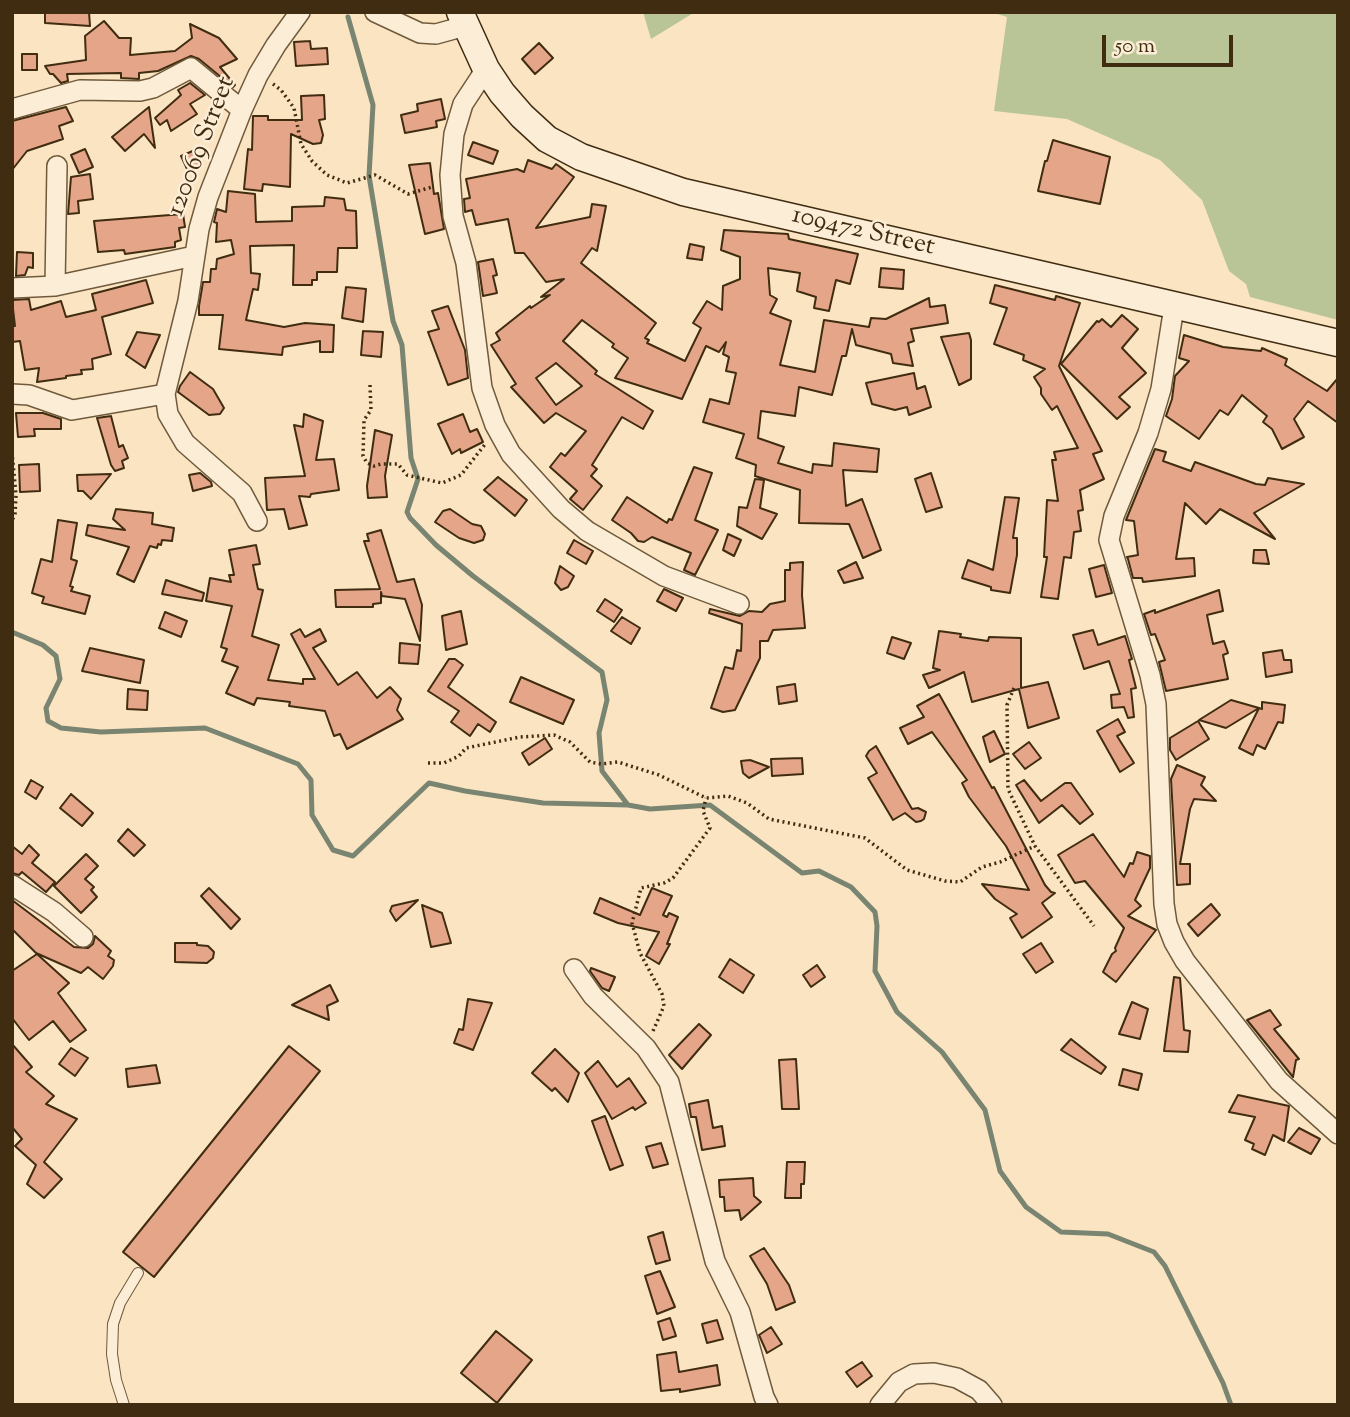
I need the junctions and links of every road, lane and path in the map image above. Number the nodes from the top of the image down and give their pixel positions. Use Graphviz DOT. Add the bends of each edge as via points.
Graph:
graph roads {
  1 [pos="300,12"];
  2 [pos="374,12"];
  3 [pos="463,19"];
  4 [pos="485,69"];
  5 [pos="258,75"];
  6 [pos="12,109"];
  7 [pos="242,110"];
  8 [pos="57,166"];
  9 [pos="452,196"];
  10 [pos="194,256"];
  11 [pos="55,286"];
  12 [pos="12,288"];
  13 [pos="1174,307"];
  14 [pos="1338,343"];
  15 [pos="370,385"];
  16 [pos="12,394"];
  17 [pos="165,394"];
  18 [pos="497,429"];
  19 [pos="12,452"];
  20 [pos="12,520"];
  21 [pos="257,522"];
  22 [pos="739,604"];
  23 [pos="1014,688"];
  24 [pos="428,764"];
  25 [pos="706,797"];
  26 [pos="1035,846"];
  27 [pos="12,885"];
  28 [pos="1094,926"];
  29 [pos="83,937"];
  30 [pos="574,969"];
  31 [pos="646,1048"];
  32 [pos="1338,1134"];
  33 [pos="138,1273"];
  34 [pos="124,1405"];
  35 [pos="768,1405"];
  36 [pos="880,1405"];
  37 [pos="992,1405"];
  1 -- 5 [label="street, 120069 Street"];
  2 -- 3 [label="street" via="420,33 436,34"];
  3 -- 4 [label="street, 109472 Street"];
  4 -- 9 [label="street" via="463,104 454,134"];
  4 -- 13 [label="street, 109472 Street" via="547,139 617,170 683,192"];
  5 -- 7 [label="street, 120069 Street"];
  5 -- 9 [label="path" via="281,90 294,108 301,144 327,175 347,183 375,175 408,194 437,185"];
  6 -- 7 [label="street" via="80,90 140,91 191,68"];
  7 -- 10 [label="street, 120069 Street" via="208,197"];
  8 -- 11 [label="street"];
  9 -- 18 [label="street" via="482,388"];
  10 -- 11 [label="street"];
  10 -- 17 [label="street, 120069 Street"];
  11 -- 12 [label="street"];
  13 -- 14 [label="street, 109472 Street"];
  13 -- 32 [label="street" via="1161,389 1109,540 1156,704 1167,924 1185,961 1279,1081"];
  15 -- 18 [label="path" via="363,456 374,466 398,464 407,475 442,483 461,475"];
  16 -- 17 [label="street" via="72,410"];
  17 -- 21 [label="street" via="168,414 185,443 242,493"];
  18 -- 22 [label="street" via="511,454 587,531 664,576"];
  19 -- 20 [label="path" via="16,495"];
  23 -- 26 [label="path" via="1007,705 1008,789"];
  24 -- 25 [label="path" via="444,764 466,748 554,735 570,742 590,762 618,761"];
  25 -- 26 [label="path" via="728,796 769,818 865,838 908,870 945,881 960,883 982,867"];
  25 -- 31 [label="path" via="703,811 710,828 673,878 641,888 632,923 639,953 664,1006"];
  26 -- 28 [label="path"];
  27 -- 29 [label="street"];
  30 -- 31 [label="street" via="593,996"];
  31 -- 35 [label="street" via="669,1082 715,1261 740,1312"];
  33 -- 34 [label="lane" via="113,1324 112,1354"];
  36 -- 37 [label="street" via="898,1382 914,1374 934,1373 979,1390"];
}
